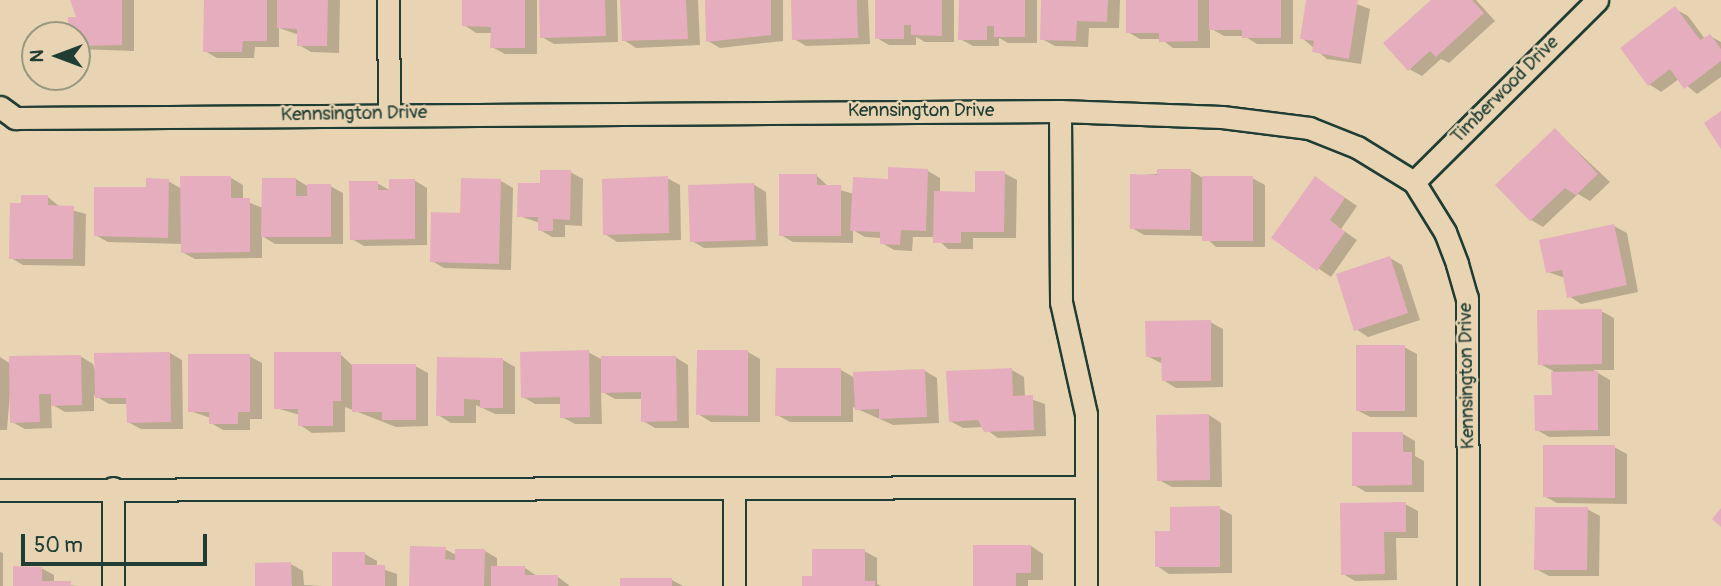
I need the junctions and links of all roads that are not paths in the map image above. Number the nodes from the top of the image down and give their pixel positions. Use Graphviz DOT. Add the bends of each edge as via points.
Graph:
graph roads {
  1 [pos="388,0"];
  2 [pos="1597,0"];
  3 [pos="0,107"];
  4 [pos="1060,111"];
  5 [pos="389,113"];
  6 [pos="1414,182"];
  7 [pos="1083,487"];
  8 [pos="113,488"];
  9 [pos="734,488"];
  10 [pos="0,489"];
  11 [pos="113,586"];
  12 [pos="734,586"];
  13 [pos="1086,586"];
  14 [pos="1468,586"];
  1 -- 5 [label="street"];
  2 -- 6 [label="street, Timberwood Drive"];
  3 -- 5 [label="street, Kennsington Drive" via="15,118"];
  4 -- 5 [label="street, Kennsington Drive"];
  4 -- 6 [label="street, Kennsington Drive" via="1222,117 1309,128 1357,147"];
  4 -- 7 [label="street" via="1061,302 1086,414"];
  6 -- 14 [label="street, Kennsington Drive" via="1446,232 1467,299"];
  7 -- 9 [label="street"];
  7 -- 13 [label="street"];
  8 -- 9 [label="street"];
  8 -- 10 [label="street"];
  8 -- 11 [label="street"];
  9 -- 12 [label="street"];
}
